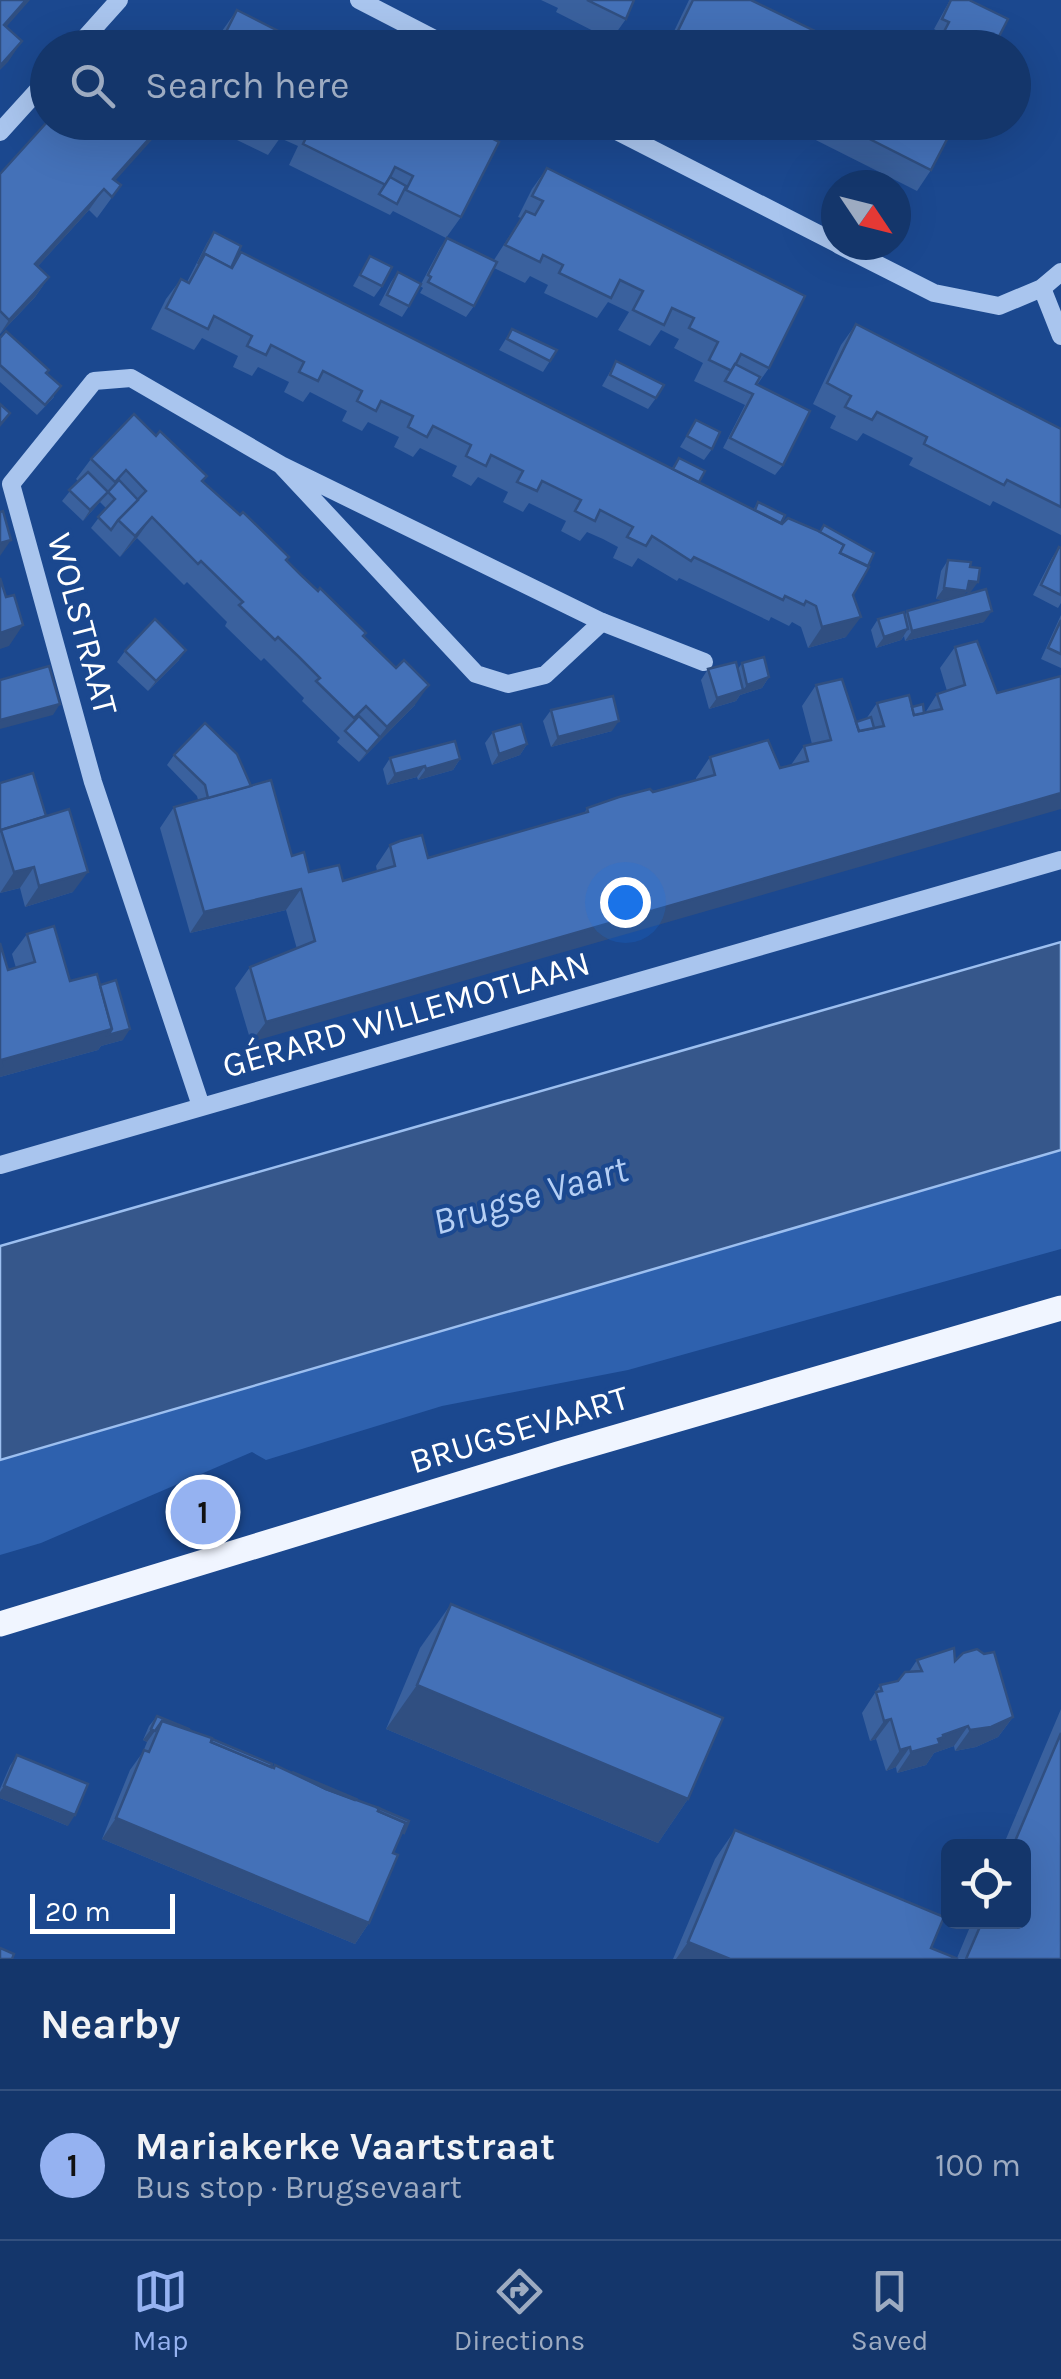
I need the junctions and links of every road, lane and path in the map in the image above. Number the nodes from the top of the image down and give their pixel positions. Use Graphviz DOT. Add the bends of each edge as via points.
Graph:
graph roads {
  1 [pos="119,0"];
  2 [pos="360,0"];
  3 [pos="92,30"];
  4 [pos="418,30"];
  5 [pos="30,99"];
  6 [pos="0,132"];
  7 [pos="634,140"];
  8 [pos="821,235"];
  9 [pos="869,260"];
  10 [pos="1061,272"];
  11 [pos="1042,288"];
  12 [pos="1061,336"];
  13 [pos="281,464"];
  14 [pos="602,622"];
  15 [pos="704,662"];
  16 [pos="1061,860"];
  17 [pos="202,1106"];
  18 [pos="0,1164"];
  19 [pos="1061,1308"];
  20 [pos="0,1624"];
  1 -- 3 [label="street"];
  2 -- 4 [label="street"];
  5 -- 6 [label="street"];
  7 -- 8 [label="street"];
  9 -- 11 [label="street" via="934,294 999,306"];
  10 -- 11 [label="street"];
  11 -- 12 [label="street"];
  13 -- 14 [label="street, WOLSTRAAT"];
  13 -- 14 [label="street, WOLSTRAAT" via="476,674 508,684 545,675"];
  13 -- 17 [label="street, WOLSTRAAT" via="131,378 94,382 11,484 93,782"];
  14 -- 15 [label="street, WOLSTRAAT"];
  16 -- 17 [label="street, GÉRARD WILLEMOTLAAN"];
  17 -- 18 [label="street, GÉRARD WILLEMOTLAAN"];
  19 -- 20 [label="main road, BRUGSEVAART"];
}
